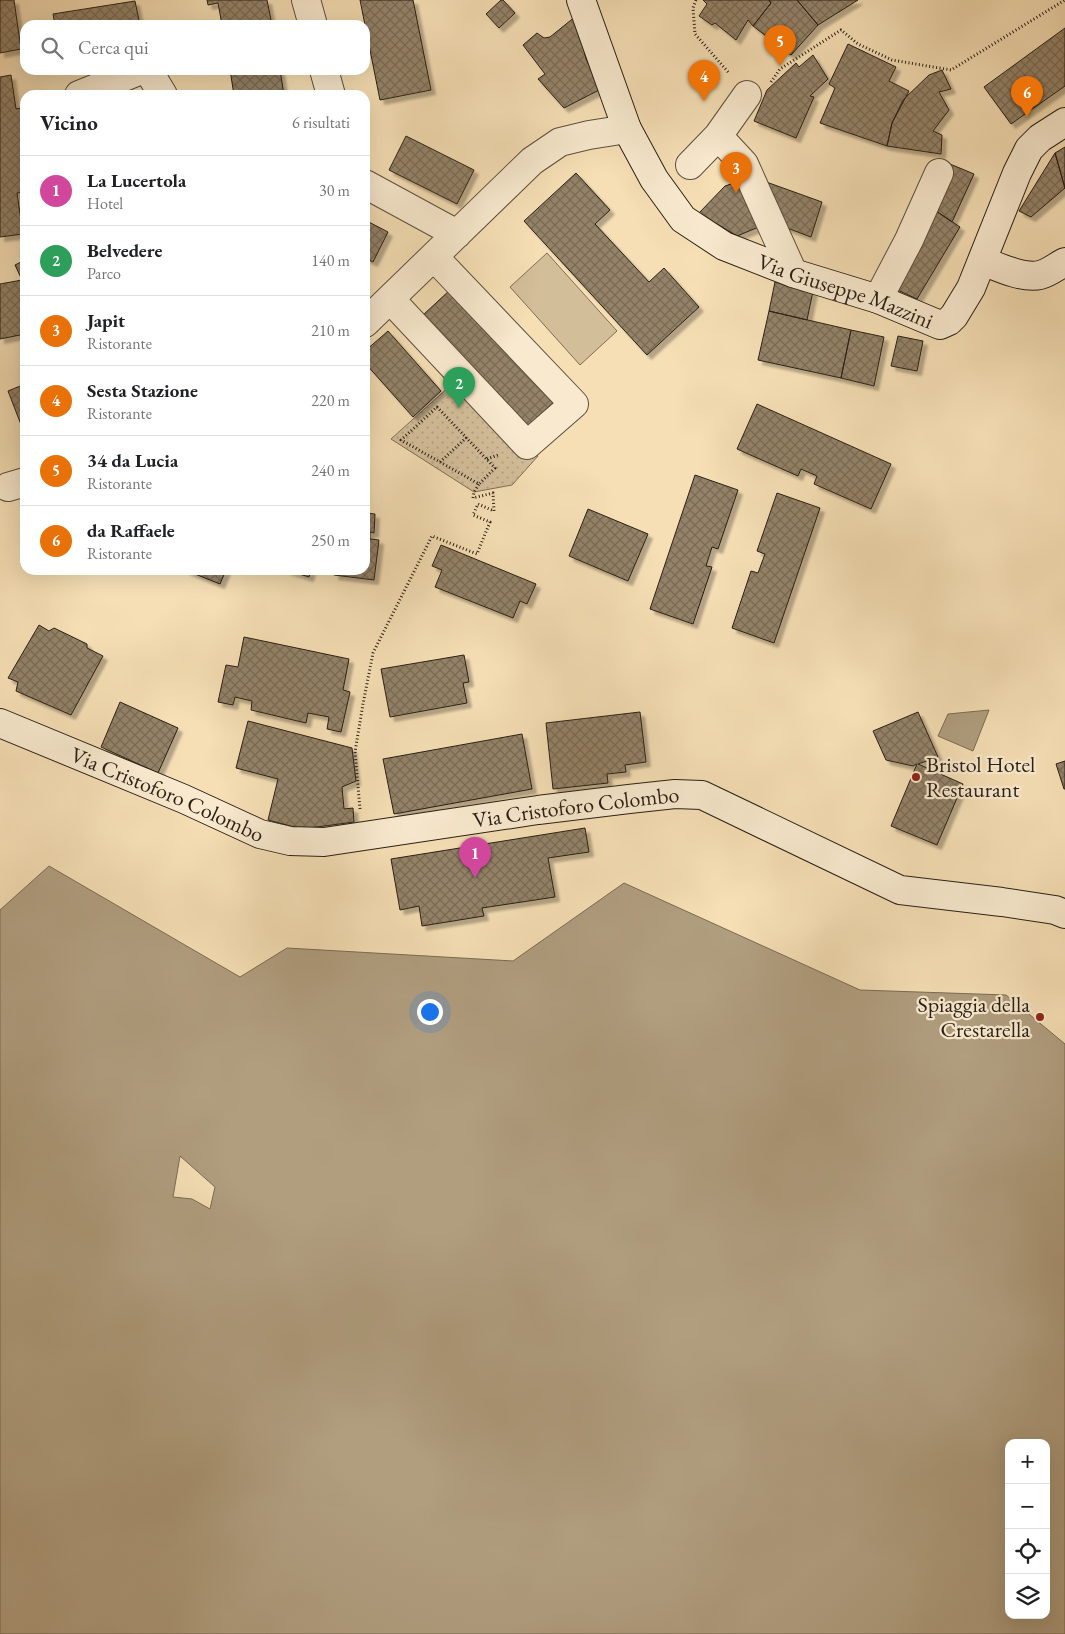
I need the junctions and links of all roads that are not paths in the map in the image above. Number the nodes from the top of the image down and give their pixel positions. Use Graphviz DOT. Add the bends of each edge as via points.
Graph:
graph roads {
  1 [pos="306,0"];
  2 [pos="581,0"];
  3 [pos="312,20"];
  4 [pos="129,75"];
  5 [pos="151,75"];
  6 [pos="325,75"];
  7 [pos="91,90"];
  8 [pos="160,90"];
  9 [pos="330,90"];
  10 [pos="747,95"];
  11 [pos="1065,122"];
  12 [pos="627,129"];
  13 [pos="718,136"];
  14 [pos="690,165"];
  15 [pos="939,173"];
  16 [pos="370,187"];
  17 [pos="458,234"];
  18 [pos="434,256"];
  19 [pos="983,260"];
  20 [pos="1065,262"];
  21 [pos="793,273"];
  22 [pos="878,299"];
  23 [pos="390,300"];
  24 [pos="370,319"];
  25 [pos="0,723"];
  26 [pos="1065,914"];
  1 -- 3 [label="street"];
  2 -- 12 [label="street, Via Giuseppe Mazzini"];
  4 -- 7 [label="street"];
  5 -- 8 [label="street"];
  6 -- 9 [label="street"];
  10 -- 13 [label="street"];
  11 -- 19 [label="street, Via Giuseppe Mazzini" via="1029,149"];
  12 -- 17 [label="street" via="560,142 532,161"];
  12 -- 21 [label="street, Via Giuseppe Mazzini" via="654,179 683,218 724,246"];
  13 -- 14 [label="street"];
  13 -- 21 [label="street" via="744,164"];
  15 -- 22 [label="street" via="910,240"];
  16 -- 17 [label="street"];
  17 -- 18 [label="street"];
  18 -- 23 [label="street"];
  18 -- 23 [label="street" via="574,404 527,445"];
  19 -- 20 [label="street" via="1022,275 1040,275"];
  19 -- 22 [label="street, Via Giuseppe Mazzini" via="954,316 940,325"];
  21 -- 22 [label="street, Via Giuseppe Mazzini"];
  23 -- 24 [label="street"];
  25 -- 26 [label="street, Via Cristoforo Colombo" via="260,834 304,842 362,837 620,800 675,794 702,795 900,890 1002,902"];
}
